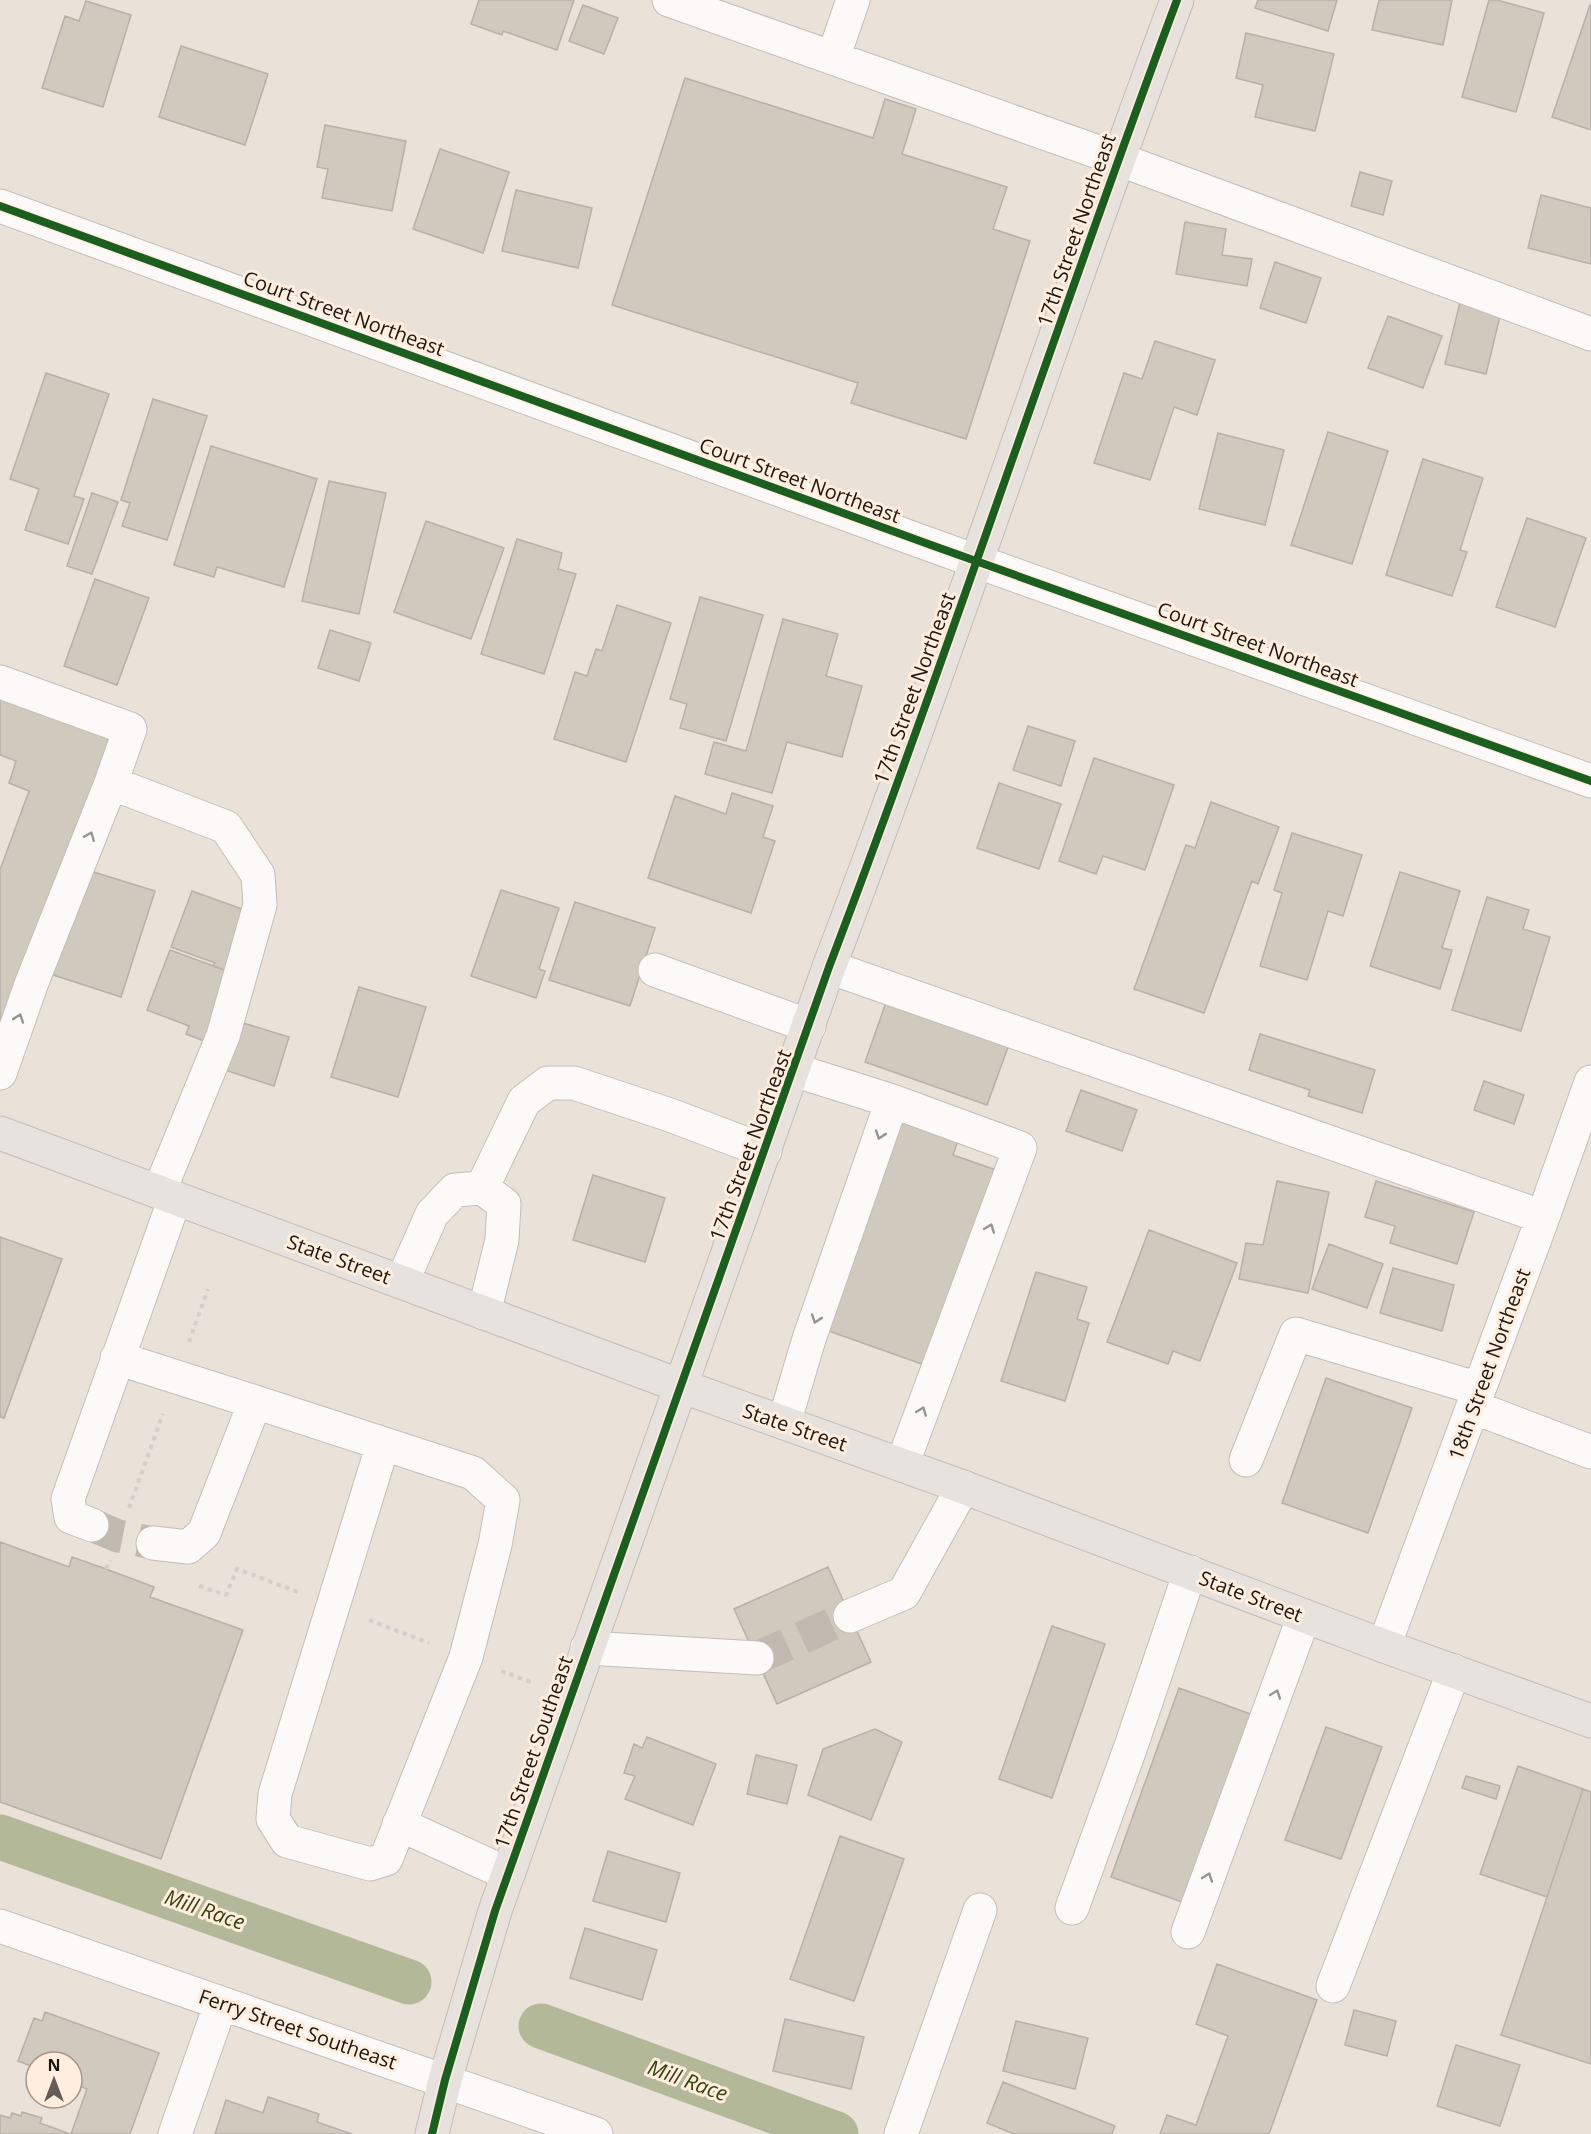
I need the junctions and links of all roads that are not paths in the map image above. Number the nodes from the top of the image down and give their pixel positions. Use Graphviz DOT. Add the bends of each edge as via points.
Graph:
graph roads {
  1 [pos="669,0"];
  2 [pos="853,0"];
  3 [pos="1177,0"];
  4 [pos="728,10"];
  5 [pos="834,58"];
  6 [pos="1118,159"];
  7 [pos="0,206"];
  8 [pos="1591,334"];
  9 [pos="977,561"];
  10 [pos="0,682"];
  11 [pos="1591,781"];
  12 [pos="111,783"];
  13 [pos="829,967"];
  14 [pos="655,970"];
  15 [pos="809,1026"];
  16 [pos="794,1070"];
  17 [pos="0,1073"];
  18 [pos="1591,1082"];
  19 [pos="892,1101"];
  20 [pos="0,1133"];
  21 [pos="765,1151"];
  22 [pos="482,1188"];
  23 [pos="167,1195"];
  24 [pos="1543,1216"];
  25 [pos="402,1282"];
  26 [pos="484,1313"];
  27 [pos="117,1358"];
  28 [pos="681,1386"];
  29 [pos="1476,1398"];
  30 [pos="255,1402"];
  31 [pos="784,1423"];
  32 [pos="383,1444"];
  33 [pos="1591,1452"];
  34 [pos="1246,1460"];
  35 [pos="902,1465"];
  36 [pos="963,1487"];
  37 [pos="92,1525"];
  38 [pos="153,1543"];
  39 [pos="1190,1572"];
  40 [pos="850,1616"];
  41 [pos="1304,1616"];
  42 [pos="1384,1646"];
  43 [pos="587,1648"];
  44 [pos="757,1658"];
  45 [pos="1454,1671"];
  46 [pos="1591,1721"];
  47 [pos="399,1824"];
  48 [pos="508,1874"];
  49 [pos="1072,1908"];
  50 [pos="980,1910"];
  51 [pos="0,1926"];
  52 [pos="1188,1932"];
  53 [pos="1333,1986"];
  54 [pos="221,2003"];
  55 [pos="445,2080"];
  56 [pos="175,2134"];
  57 [pos="432,2134"];
  58 [pos="596,2134"];
  59 [pos="901,2134"];
  1 -- 4 [label="street"];
  2 -- 5 [label="street"];
  3 -- 6 [label="main road, 17th Street Northeast"];
  4 -- 5 [label="street"];
  5 -- 6 [label="street"];
  6 -- 8 [label="street"];
  6 -- 9 [label="main road, 17th Street Northeast"];
  7 -- 9 [label="street, Court Street Northeast"];
  9 -- 11 [label="street, Court Street Northeast"];
  9 -- 13 [label="main road, 17th Street Northeast"];
  10 -- 12 [label="street" via="130,729"];
  17 -- 12 [label="street, one-way"];
  12 -- 23 [label="street" via="226,828 258,875 260,905 223,1036"];
  13 -- 15 [label="main road, 17th Street Northeast"];
  13 -- 24 [label="street"];
  14 -- 15 [label="street"];
  15 -- 16 [label="main road, 17th Street Northeast"];
  16 -- 19 [label="street"];
  16 -- 21 [label="main road, 17th Street Northeast"];
  18 -- 24 [label="street, 18th Street Northeast"];
  19 -- 31 [label="street, one-way"];
  35 -- 19 [label="street, one-way" via="1020,1148"];
  20 -- 23 [label="main road, State Street"];
  21 -- 22 [label="street" via="574,1083 548,1083 524,1101"];
  21 -- 28 [label="main road, 17th Street Northeast"];
  22 -- 25 [label="street" via="455,1190 432,1214"];
  22 -- 26 [label="street" via="504,1204 502,1240"];
  23 -- 25 [label="main road, State Street"];
  23 -- 27 [label="street"];
  24 -- 29 [label="street, 18th Street Northeast"];
  25 -- 26 [label="main road, State Street"];
  26 -- 28 [label="main road, State Street"];
  27 -- 30 [label="street"];
  27 -- 37 [label="street" via="68,1499 71,1517"];
  28 -- 31 [label="main road, State Street"];
  28 -- 43 [label="main road, 17th Street Southeast"];
  29 -- 33 [label="street"];
  29 -- 34 [label="street" via="1296,1334"];
  29 -- 42 [label="street, 18th Street Northeast"];
  30 -- 32 [label="street"];
  30 -- 38 [label="street" via="204,1533 188,1547"];
  31 -- 35 [label="main road, State Street"];
  32 -- 47 [label="street" via="473,1473 503,1500 466,1657"];
  32 -- 47 [label="street" via="275,1794 273,1819 287,1841 370,1864 386,1859"];
  35 -- 36 [label="main road, State Street"];
  36 -- 39 [label="main road, State Street"];
  36 -- 40 [label="street" via="904,1593"];
  39 -- 41 [label="main road, State Street"];
  39 -- 49 [label="street"];
  41 -- 42 [label="main road, State Street"];
  52 -- 41 [label="street, one-way"];
  42 -- 45 [label="main road, State Street"];
  43 -- 44 [label="street"];
  43 -- 48 [label="main road, 17th Street Southeast"];
  45 -- 46 [label="main road, State Street"];
  45 -- 53 [label="street"];
  47 -- 48 [label="street"];
  48 -- 55 [label="main road, 17th Street Southeast"];
  50 -- 59 [label="street"];
  51 -- 54 [label="street, Ferry Street Southeast"];
  54 -- 55 [label="street, Ferry Street Southeast"];
  54 -- 56 [label="street"];
  55 -- 57 [label="main road, 17th Street Southeast"];
  55 -- 58 [label="street, Ferry Street Southeast"];
}
